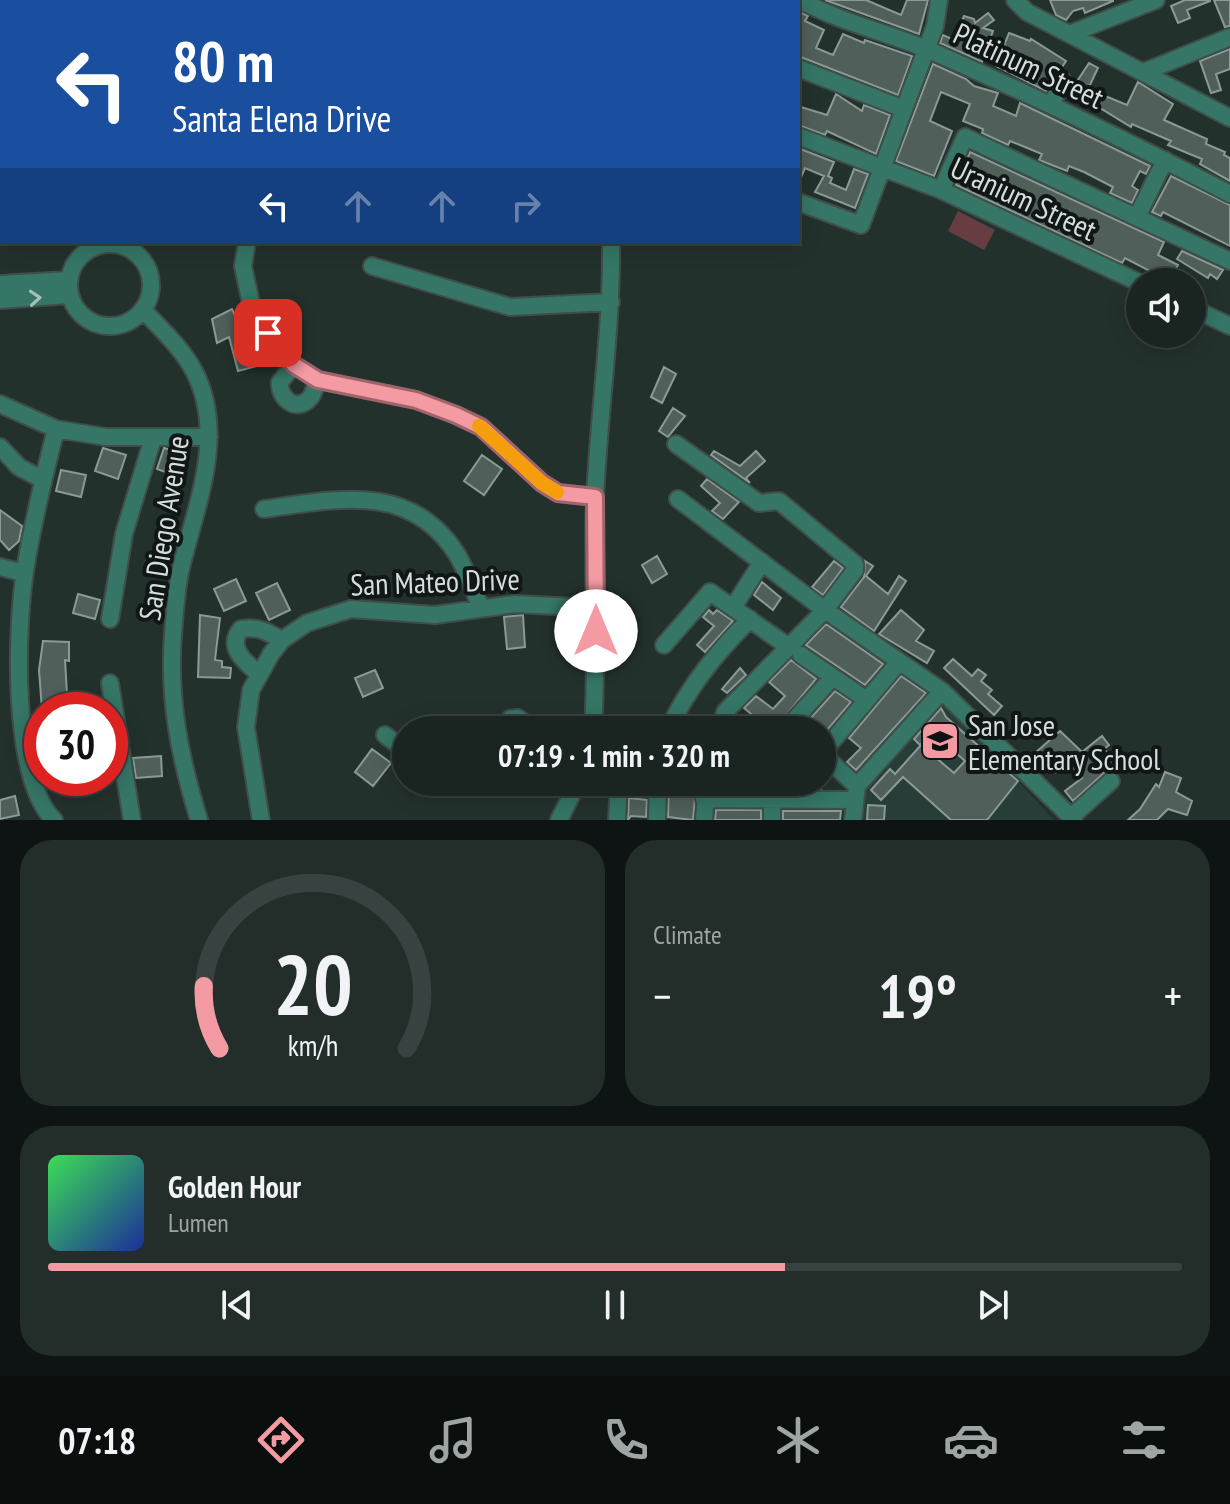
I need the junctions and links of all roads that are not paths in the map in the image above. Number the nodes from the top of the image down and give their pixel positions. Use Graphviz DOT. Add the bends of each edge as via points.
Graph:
graph roads {
  1 [pos="800,0"];
  2 [pos="939,0"];
  3 [pos="1015,0"];
  4 [pos="1156,0"];
  5 [pos="1072,33"];
  6 [pos="1230,37"];
  7 [pos="927,49"];
  8 [pos="800,69"];
  9 [pos="1144,72"];
  10 [pos="1063,81"];
  11 [pos="1051,105"];
  12 [pos="904,109"];
  13 [pos="1226,111"];
  14 [pos="800,137"];
  15 [pos="1165,160"];
  16 [pos="883,168"];
  17 [pos="941,190"];
  18 [pos="1230,194"];
  19 [pos="800,203"];
  20 [pos="1137,217"];
  21 [pos="247,244"];
  22 [pos="611,244"];
  23 [pos="133,246"];
  24 [pos="1230,261"];
  25 [pos="372,266"];
  26 [pos="1126,276"];
  27 [pos="0,284"];
  28 [pos="69,288"];
  29 [pos="0,300"];
  30 [pos="611,302"];
  31 [pos="143,310"];
  32 [pos="1206,315"];
  33 [pos="1230,326"];
  34 [pos="294,365"];
  35 [pos="318,380"];
  36 [pos="1,405"];
  37 [pos="56,429"];
  38 [pos="209,437"];
  39 [pos="153,438"];
  40 [pos="676,444"];
  41 [pos="0,447"];
  42 [pos="43,480"];
  43 [pos="595,497"];
  44 [pos="678,499"];
  45 [pos="264,509"];
  46 [pos="762,562"];
  47 [pos="0,567"];
  48 [pos="24,573"];
  49 [pos="734,606"];
  50 [pos="481,607"];
  51 [pos="596,608"];
  52 [pos="825,610"];
  53 [pos="110,619"];
  54 [pos="750,619"];
  55 [pos="282,640"];
  56 [pos="664,645"];
  57 [pos="795,651"];
  58 [pos="899,662"];
  59 [pos="258,673"];
  60 [pos="833,677"];
  61 [pos="110,683"];
  62 [pos="942,691"];
  63 [pos="867,700"];
  64 [pos="593,716"];
  65 [pos="675,716"];
  66 [pos="724,716"];
  67 [pos="798,716"];
  68 [pos="385,735"];
  69 [pos="836,737"];
  70 [pos="392,740"];
  71 [pos="836,769"];
  72 [pos="1111,781"];
  73 [pos="856,793"];
  74 [pos="571,796"];
  75 [pos="618,796"];
  76 [pos="658,796"];
  77 [pos="705,796"];
  78 [pos="745,796"];
  79 [pos="772,800"];
  80 [pos="1072,818"];
  81 [pos="54,820"];
  82 [pos="132,820"];
  83 [pos="199,820"];
  84 [pos="261,820"];
  85 [pos="559,820"];
  86 [pos="617,820"];
  87 [pos="657,820"];
  88 [pos="704,820"];
  89 [pos="772,820"];
  90 [pos="853,820"];
  1 -- 7 [label="street, Platinum Street" via="829,16"];
  2 -- 7 [label="street"];
  3 -- 5 [label="street" via="1027,12"];
  4 -- 5 [label="street"];
  5 -- 9 [label="street"];
  6 -- 9 [label="street"];
  7 -- 11 [label="street, Platinum Street"];
  7 -- 12 [label="street"];
  8 -- 12 [label="street"];
  9 -- 13 [label="street"];
  10 -- 11 [label="street"];
  11 -- 15 [label="street, Platinum Street"];
  12 -- 16 [label="street"];
  14 -- 16 [label="street, Uranium Street"];
  15 -- 18 [label="street, Platinum Street"];
  15 -- 20 [label="street"];
  16 -- 17 [label="street, Uranium Street"];
  16 -- 19 [label="street" via="861,225"];
  17 -- 20 [label="street" via="965,137"];
  17 -- 26 [label="street, Uranium Street"];
  20 -- 24 [label="street"];
  21 -- 34 [label="street" via="243,266 253,313"];
  22 -- 30 [label="street"];
  23 -- 28 [label="street" via="92,248 80,255"];
  23 -- 31 [label="street" via="152,284"];
  25 -- 30 [label="street" via="510,307"];
  27 -- 28 [label="street"];
  29 -- 28 [label="street, one-way"];
  28 -- 31 [label="street" via="84,318 95,325 122,326"];
  30 -- 43 [label="street"];
  31 -- 38 [label="street, San Diego Avenue" via="195,372"];
  32 -- 33 [label="street"];
  34 -- 35 [label="street"];
  34 -- 35 [label="street" via="279,387 288,402 309,400"];
  35 -- 43 [label="street" via="416,400 456,415 481,427 558,493"];
  36 -- 37 [label="street"];
  37 -- 39 [label="street"];
  37 -- 42 [label="street"];
  38 -- 39 [label="street"];
  38 -- 83 [label="street, San Diego Avenue" via="180,572 171,705"];
  39 -- 53 [label="street" via="124,534"];
  40 -- 52 [label="street" via="759,503 779,501 855,564"];
  41 -- 42 [label="street" via="19,467"];
  42 -- 48 [label="street"];
  43 -- 51 [label="street"];
  44 -- 46 [label="street"];
  45 -- 50 [label="street" via="348,497 398,506 443,538"];
  46 -- 49 [label="street"];
  46 -- 52 [label="street"];
  47 -- 48 [label="street"];
  48 -- 81 [label="street" via="19,659 24,736 30,771"];
  49 -- 54 [label="street"];
  49 -- 56 [label="street" via="710,592"];
  50 -- 51 [label="street, San Mateo Drive"];
  50 -- 55 [label="street, San Mateo Drive" via="435,615 351,609 307,623"];
  51 -- 64 [label="street"];
  52 -- 57 [label="street"];
  52 -- 58 [label="street"];
  54 -- 57 [label="street"];
  54 -- 65 [label="street" via="715,653"];
  55 -- 59 [label="street, San Mateo Drive"];
  55 -- 59 [label="street" via="251,627 236,635 241,657"];
  57 -- 60 [label="street"];
  57 -- 66 [label="street"];
  58 -- 62 [label="street"];
  58 -- 63 [label="street"];
  59 -- 84 [label="street, San Mateo Drive" via="246,727"];
  60 -- 63 [label="street"];
  60 -- 67 [label="street"];
  61 -- 82 [label="street"];
  62 -- 73 [label="street"];
  62 -- 80 [label="street"];
  63 -- 69 [label="street"];
  68 -- 70 [label="street"];
  71 -- 73 [label="street"];
  72 -- 80 [label="street"];
  73 -- 79 [label="street"];
  73 -- 90 [label="street"];
  74 -- 85 [label="street"];
  75 -- 86 [label="street"];
  76 -- 87 [label="street"];
  77 -- 88 [label="street"];
  78 -- 79 [label="street"];
  79 -- 89 [label="street"];
}
